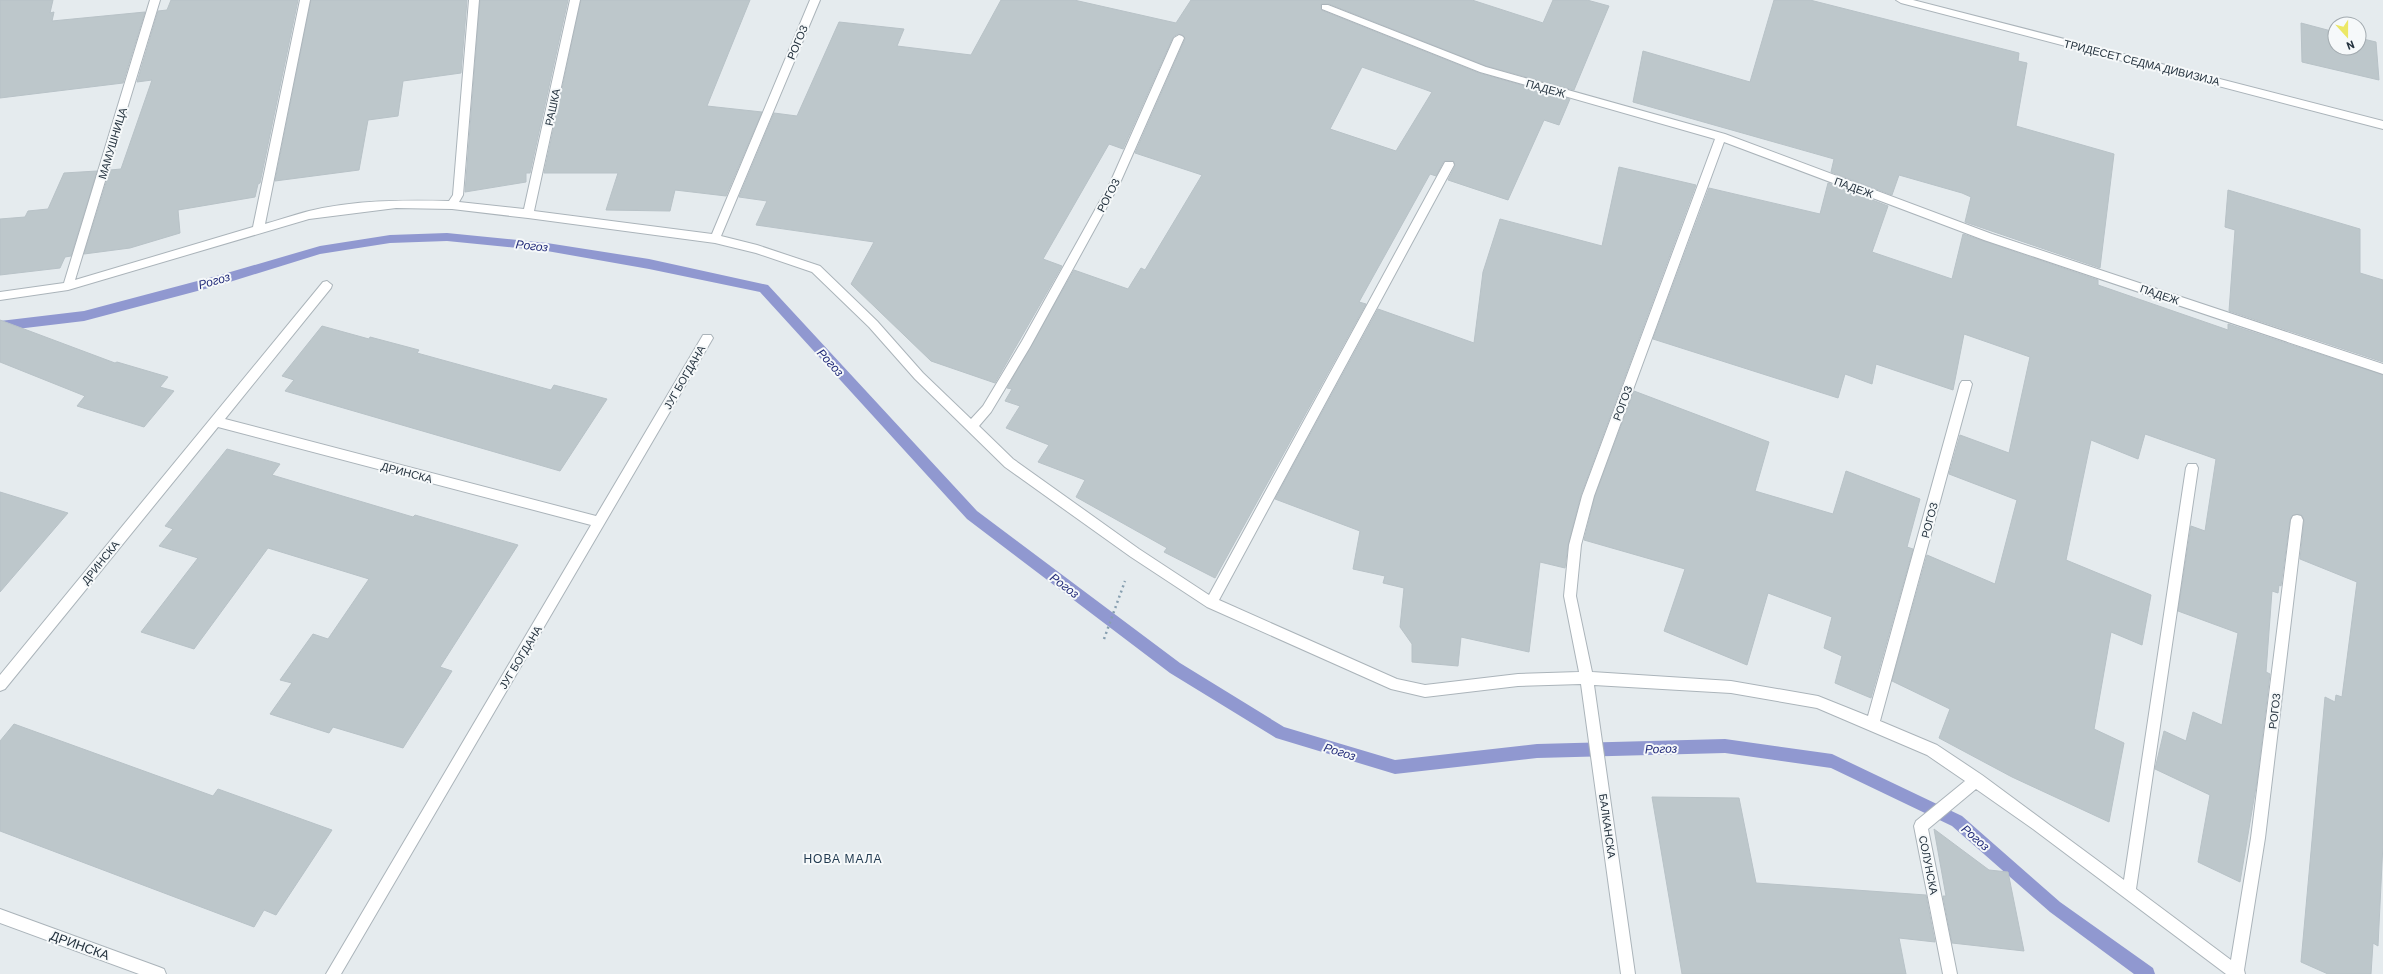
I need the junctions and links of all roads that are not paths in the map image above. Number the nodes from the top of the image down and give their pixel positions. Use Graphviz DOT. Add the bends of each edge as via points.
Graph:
graph roads {
  1 [pos="155,0"];
  2 [pos="305,0"];
  3 [pos="474,0"];
  4 [pos="576,0"];
  5 [pos="815,0"];
  6 [pos="1901,0"];
  7 [pos="1325,7"];
  8 [pos="1179,38"];
  9 [pos="2383,125"];
  10 [pos="1721,137"];
  11 [pos="1448,165"];
  12 [pos="452,205"];
  13 [pos="528,214"];
  14 [pos="258,230"];
  15 [pos="714,238"];
  16 [pos="327,285"];
  17 [pos="68,286"];
  18 [pos="0,296"];
  19 [pos="707,338"];
  20 [pos="2383,369"];
  21 [pos="1966,384"];
  22 [pos="215,421"];
  23 [pos="972,426"];
  24 [pos="2192,468"];
  25 [pos="2297,520"];
  26 [pos="600,522"];
  27 [pos="1211,603"];
  28 [pos="1587,678"];
  29 [pos="0,684"];
  30 [pos="1872,725"];
  31 [pos="1976,780"];
  32 [pos="2129,891"];
  33 [pos="0,916"];
  34 [pos="2237,973"];
  35 [pos="159,974"];
  36 [pos="333,974"];
  37 [pos="1628,974"];
  38 [pos="1950,974"];
  1 -- 17 [label="street, МАМУШНИЦА"];
  2 -- 14 [label="street"];
  3 -- 12 [label="street" via="458,195"];
  4 -- 13 [label="street, РАШКА"];
  5 -- 15 [label="street, РОГОЗ"];
  6 -- 9 [label="street, ТРИДЕСЕТ СЕДМА ДИВИЗИЈА"];
  7 -- 10 [label="street, ПАДЕЖ" via="1483,70"];
  8 -- 23 [label="street, РОГОЗ" via="1115,183 1022,351 987,409"];
  10 -- 20 [label="street, ПАДЕЖ" via="1988,237"];
  10 -- 28 [label="street, РОГОЗ" via="1588,496 1575,545 1570,596"];
  11 -- 27 [label="street"];
  12 -- 13 [label="street, РОГОЗ"];
  12 -- 14 [label="street, РОГОЗ" via="411,203 361,207 309,216"];
  13 -- 15 [label="street, РОГОЗ"];
  14 -- 17 [label="street, РОГОЗ"];
  15 -- 23 [label="street, РОГОЗ" via="816,269 872,324 919,376"];
  16 -- 22 [label="street, ДРИНСКА"];
  17 -- 18 [label="street, РОГОЗ"];
  19 -- 26 [label="street, ЈУГ БОГДАНА"];
  21 -- 30 [label="street, РОГОЗ"];
  22 -- 26 [label="street, ДРИНСКА"];
  22 -- 29 [label="street, ДРИНСКА"];
  23 -- 27 [label="street, РОГОЗ" via="1009,463 1135,553"];
  24 -- 32 [label="street"];
  25 -- 34 [label="street, РОГОЗ" via="2258,838"];
  26 -- 36 [label="street, ЈУГ БОГДАНА"];
  27 -- 28 [label="street, РОГОЗ" via="1396,685 1425,691 1518,680"];
  28 -- 30 [label="street, РОГОЗ" via="1731,687 1818,702"];
  28 -- 37 [label="street, БАЛКАНСКА"];
  30 -- 31 [label="street, РОГОЗ" via="1932,750"];
  31 -- 32 [label="street, РОГОЗ"];
  31 -- 38 [label="street, СОЛУНСКА" via="1921,826"];
  32 -- 34 [label="street, РОГОЗ"];
  33 -- 35 [label="street, ДРИНСКА"];
}
